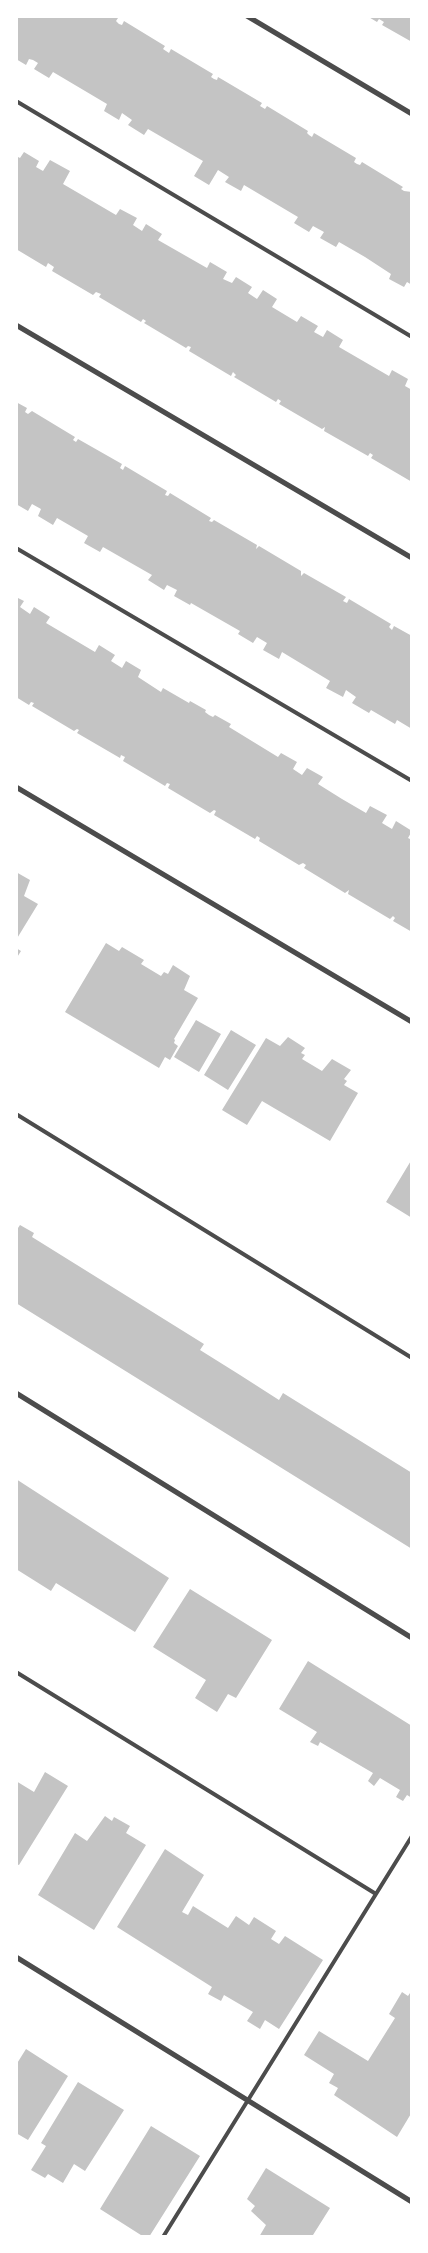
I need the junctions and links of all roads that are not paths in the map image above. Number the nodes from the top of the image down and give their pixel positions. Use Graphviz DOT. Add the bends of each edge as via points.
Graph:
graph roads {
  1 [pos="247,16"];
  2 [pos="16,101"];
  3 [pos="412,114"];
  4 [pos="16,324"];
  5 [pos="412,337"];
  6 [pos="16,548"];
  7 [pos="412,558"];
  8 [pos="412,781"];
  9 [pos="16,787"];
  10 [pos="412,1022"];
  11 [pos="16,1114"];
  12 [pos="412,1358"];
  13 [pos="16,1393"];
  14 [pos="412,1638"];
  15 [pos="16,1672"];
  16 [pos="412,1836"];
  17 [pos="376,1894"];
  18 [pos="16,1957"];
  19 [pos="248,2101"];
  20 [pos="412,2202"];
  21 [pos="163,2237"];
  1 -- 3 [label="street"];
  2 -- 5 [label="lane"];
  4 -- 7 [label="street"];
  6 -- 8 [label="lane"];
  9 -- 10 [label="street"];
  11 -- 12 [label="lane"];
  13 -- 14 [label="street"];
  15 -- 17 [label="lane"];
  16 -- 17 [label="lane"];
  17 -- 19 [label="lane"];
  18 -- 19 [label="street"];
  19 -- 20 [label="street"];
  19 -- 21 [label="lane"];
}
